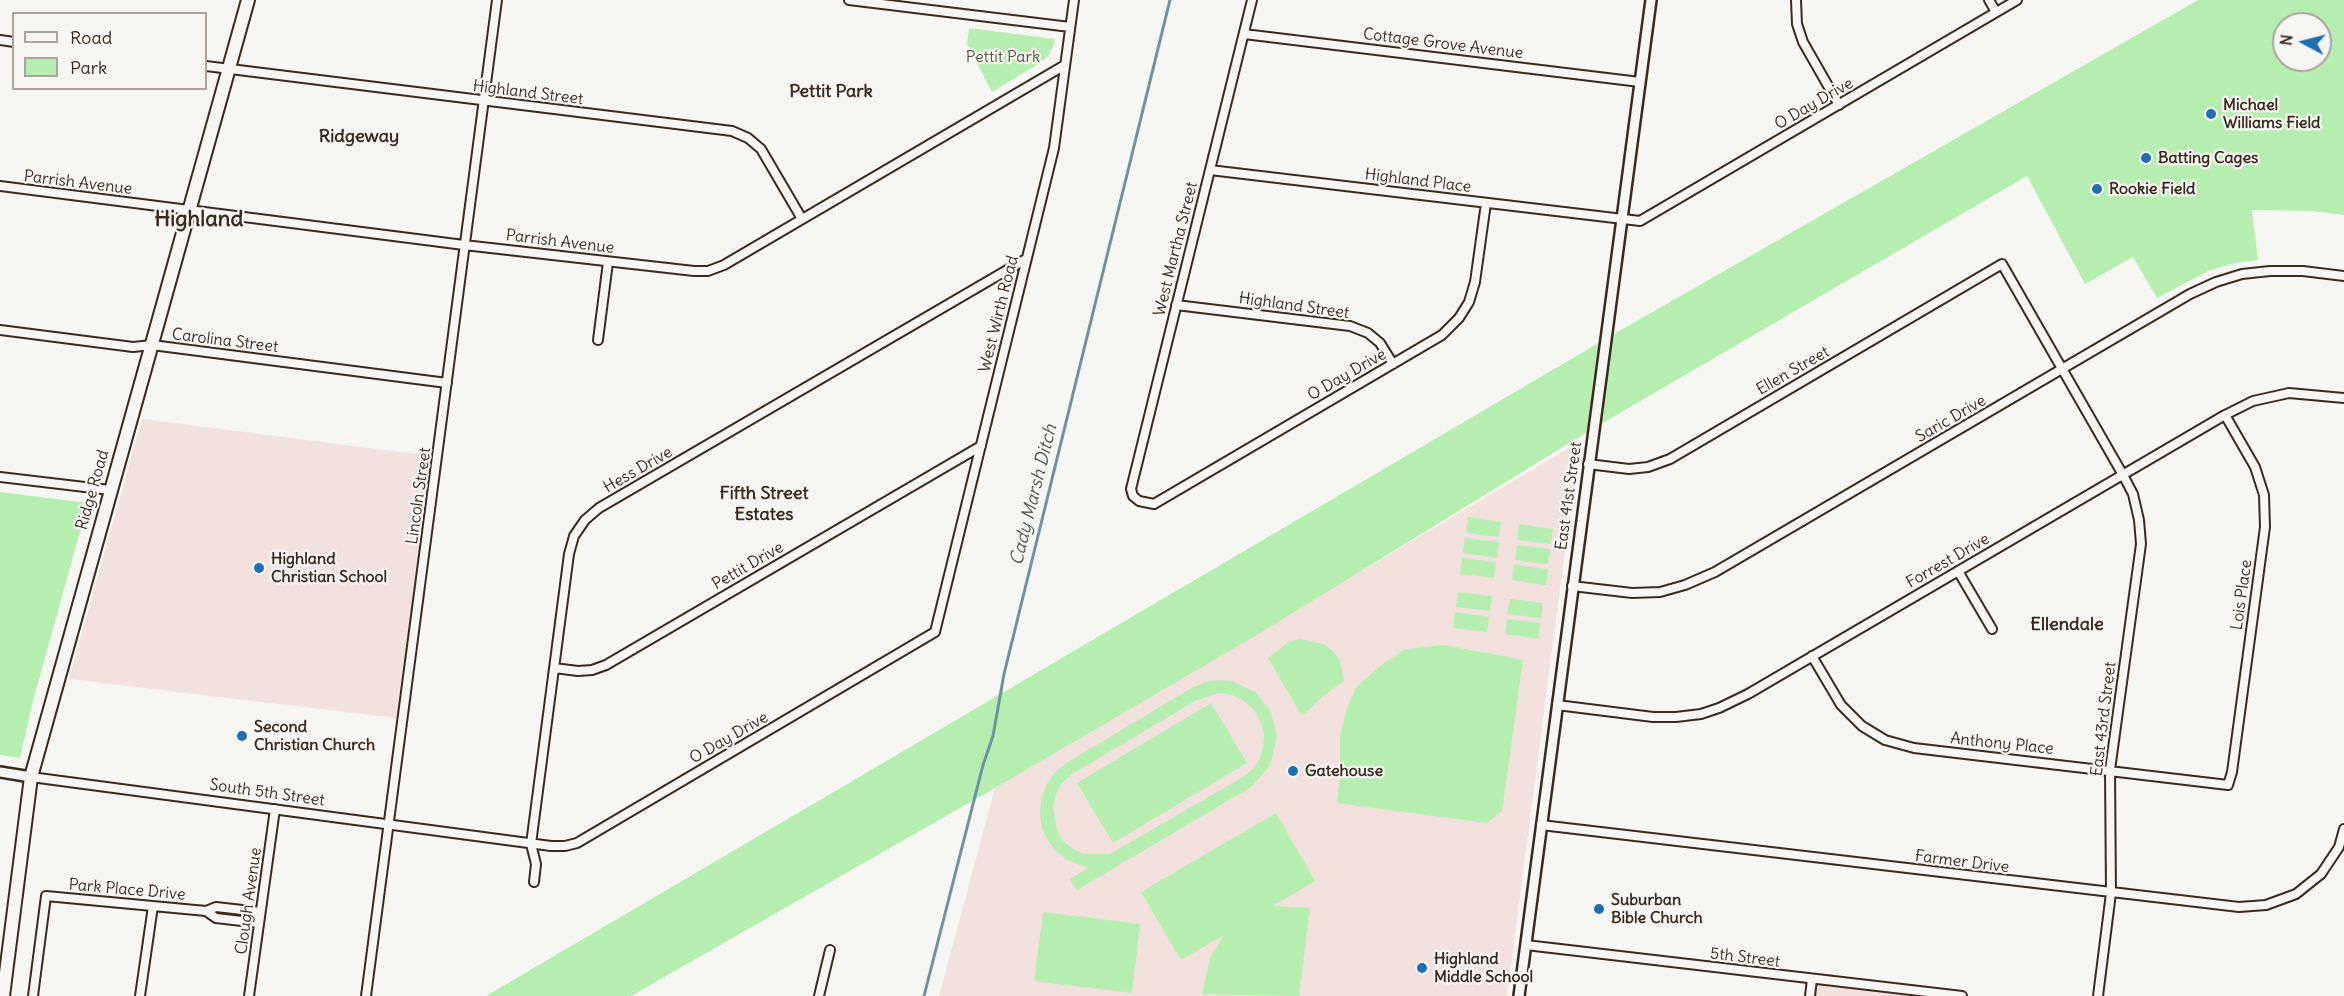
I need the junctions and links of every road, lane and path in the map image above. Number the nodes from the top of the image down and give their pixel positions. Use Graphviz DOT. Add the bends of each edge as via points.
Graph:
graph roads {
  1 [pos="248,0"];
  2 [pos="497,0"];
  3 [pos="849,0"];
  4 [pos="1074,0"];
  5 [pos="1252,0"];
  6 [pos="1651,0"];
  7 [pos="1796,0"];
  8 [pos="1989,0"];
  9 [pos="2017,0"];
  10 [pos="1996,12"];
  11 [pos="1070,27"];
  12 [pos="1244,34"];
  13 [pos="1065,65"];
  14 [pos="207,66"];
  15 [pos="228,69"];
  16 [pos="1640,82"];
  17 [pos="484,101"];
  18 [pos="1839,105"];
  19 [pos="1210,170"];
  20 [pos="0,186"];
  21 [pos="1486,203"];
  22 [pos="189,211"];
  23 [pos="802,219"];
  24 [pos="1622,219"];
  25 [pos="464,244"];
  26 [pos="1026,259"];
  27 [pos="608,262"];
  28 [pos="2001,264"];
  29 [pos="2344,276"];
  30 [pos="1176,305"];
  31 [pos="0,330"];
  32 [pos="598,340"];
  33 [pos="152,345"];
  34 [pos="1393,364"];
  35 [pos="2063,370"];
  36 [pos="447,383"];
  37 [pos="2344,398"];
  38 [pos="2225,415"];
  39 [pos="981,446"];
  40 [pos="1588,464"];
  41 [pos="2123,475"];
  42 [pos="0,477"];
  43 [pos="110,490"];
  44 [pos="1139,501"];
  45 [pos="1958,571"];
  46 [pos="1572,586"];
  47 [pos="1992,629"];
  48 [pos="935,632"];
  49 [pos="1812,656"];
  50 [pos="554,668"];
  51 [pos="1557,705"];
  52 [pos="2110,770"];
  53 [pos="0,772"];
  54 [pos="31,777"];
  55 [pos="2228,785"];
  56 [pos="275,809"];
  57 [pos="389,825"];
  58 [pos="1541,825"];
  59 [pos="2344,829"];
  60 [pos="531,844"];
  61 [pos="534,882"];
  62 [pos="2111,893"];
  63 [pos="153,906"];
  64 [pos="206,911"];
  65 [pos="261,912"];
  66 [pos="259,923"];
  67 [pos="1526,945"];
  68 [pos="831,950"];
  69 [pos="1812,980"];
  70 [pos="3,996"];
  71 [pos="33,996"];
  72 [pos="141,996"];
  73 [pos="249,996"];
  74 [pos="366,996"];
  75 [pos="819,996"];
  76 [pos="1519,996"];
  77 [pos="1810,996"];
  78 [pos="1962,996"];
  79 [pos="2098,996"];
  1 -- 15 [label="main road, Ridge Road"];
  2 -- 17 [label="street, Lincoln Street"];
  3 -- 11 [label="street"];
  4 -- 11 [label="street, West Wirth Road"];
  5 -- 12 [label="street, West Martha Street"];
  6 -- 16 [label="street, East 41st Street"];
  7 -- 18 [label="street" via="1803,42"];
  8 -- 10 [label="street"];
  9 -- 10 [label="street, O Day Drive"];
  10 -- 18 [label="street, O Day Drive"];
  11 -- 13 [label="street, West Wirth Road"];
  12 -- 16 [label="street, Cottage Grove Avenue"];
  12 -- 19 [label="street, West Martha Street"];
  13 -- 23 [label="street, Parrish Avenue"];
  13 -- 26 [label="street, West Wirth Road" via="1054,148"];
  14 -- 15 [label="street, Highland Street"];
  15 -- 17 [label="street, Highland Street"];
  15 -- 22 [label="main road, Ridge Road"];
  16 -- 24 [label="street, East 41st Street"];
  17 -- 23 [label="street, Highland Street" via="732,131 761,149"];
  17 -- 25 [label="street, Lincoln Street"];
  18 -- 24 [label="street, O Day Drive" via="1640,221"];
  19 -- 21 [label="street, Highland Place"];
  19 -- 30 [label="street, West Martha Street"];
  20 -- 22 [label="street, Parrish Avenue"];
  21 -- 24 [label="street, Highland Place"];
  21 -- 34 [label="street, O Day Drive" via="1469,302 1442,335"];
  22 -- 25 [label="street, Parrish Avenue"];
  22 -- 33 [label="main road, Ridge Road"];
  23 -- 27 [label="street, Parrish Avenue" via="708,271"];
  24 -- 40 [label="street, East 41st Street"];
  25 -- 27 [label="street, Parrish Avenue"];
  25 -- 36 [label="street, Lincoln Street"];
  26 -- 39 [label="street, West Wirth Road"];
  26 -- 50 [label="street, Hess Drive" via="599,508 585,520 574,536 569,554"];
  27 -- 32 [label="street"];
  28 -- 35 [label="street, East 43rd Street"];
  28 -- 40 [label="street, Ellen Street" via="1670,459 1629,470"];
  29 -- 35 [label="street, Saric Drive" via="2270,271 2216,282"];
  30 -- 34 [label="street, Highland Street" via="1350,326 1380,343"];
  30 -- 44 [label="street, West Martha Street" via="1131,489"];
  31 -- 33 [label="street, Carolina Street" via="133,347"];
  33 -- 36 [label="street, Carolina Street"];
  33 -- 43 [label="main road, Ridge Road"];
  34 -- 44 [label="street, O Day Drive" via="1154,504"];
  35 -- 41 [label="street, East 43rd Street"];
  35 -- 46 [label="street, Saric Drive" via="1715,572 1660,592"];
  36 -- 57 [label="street, Lincoln Street"];
  37 -- 38 [label="street, Forrest Drive" via="2289,393 2253,402"];
  38 -- 41 [label="street, Forrest Drive"];
  38 -- 55 [label="street, Lois Place" via="2255,466 2264,495 2265,527"];
  39 -- 48 [label="street, West Wirth Road"];
  39 -- 50 [label="street, Pettit Drive" via="606,665 592,670"];
  40 -- 46 [label="street, East 41st Street"];
  41 -- 45 [label="street, Forrest Drive"];
  41 -- 52 [label="street, East 43rd Street" via="2133,494 2141,544"];
  42 -- 43 [label="street"];
  43 -- 54 [label="main road, Ridge Road"];
  45 -- 47 [label="street"];
  45 -- 49 [label="street, Forrest Drive"];
  46 -- 51 [label="street, East 41st Street"];
  48 -- 60 [label="street, O Day Drive" via="577,843"];
  49 -- 51 [label="street, Forrest Drive" via="1748,694 1701,714 1653,717"];
  49 -- 52 [label="street, Anthony Place" via="1841,705 1862,726 1885,740 1914,747"];
  50 -- 60 [label="street, Hess Drive"];
  51 -- 58 [label="street, East 41st Street"];
  52 -- 55 [label="street, Anthony Place"];
  52 -- 62 [label="street, East 43rd Street"];
  53 -- 54 [label="street, South 5th Street"];
  54 -- 56 [label="street, South 5th Street"];
  54 -- 70 [label="main road, Ridge Road"];
  56 -- 57 [label="street, South 5th Street"];
  56 -- 65 [label="street, Clough Avenue"];
  57 -- 60 [label="street, South 5th Street"];
  57 -- 74 [label="street, Lincoln Street"];
  58 -- 62 [label="street, Farmer Drive"];
  58 -- 67 [label="street, East 41st Street"];
  59 -- 62 [label="street, Farmer Drive" via="2339,847 2320,874 2296,894 2266,905 2239,907"];
  60 -- 61 [label="street, Hess Drive" via="536,864"];
  62 -- 79 [label="street, East 43rd Street"];
  63 -- 64 [label="street, Park Place Drive"];
  63 -- 71 [label="street, Park Place Drive" via="46,896"];
  63 -- 72 [label="street"];
  64 -- 65 [label="street, Park Place Drive" via="216,908"];
  64 -- 66 [label="street, Park Place Drive" via="216,918"];
  65 -- 66 [label="street, Clough Avenue"];
  66 -- 73 [label="street, Clough Avenue"];
  67 -- 69 [label="street, 5th Street"];
  67 -- 76 [label="street, East 41st Street"];
  68 -- 75 [label="street"];
  69 -- 77 [label="street"];
  69 -- 78 [label="street, 5th Street"];
}
